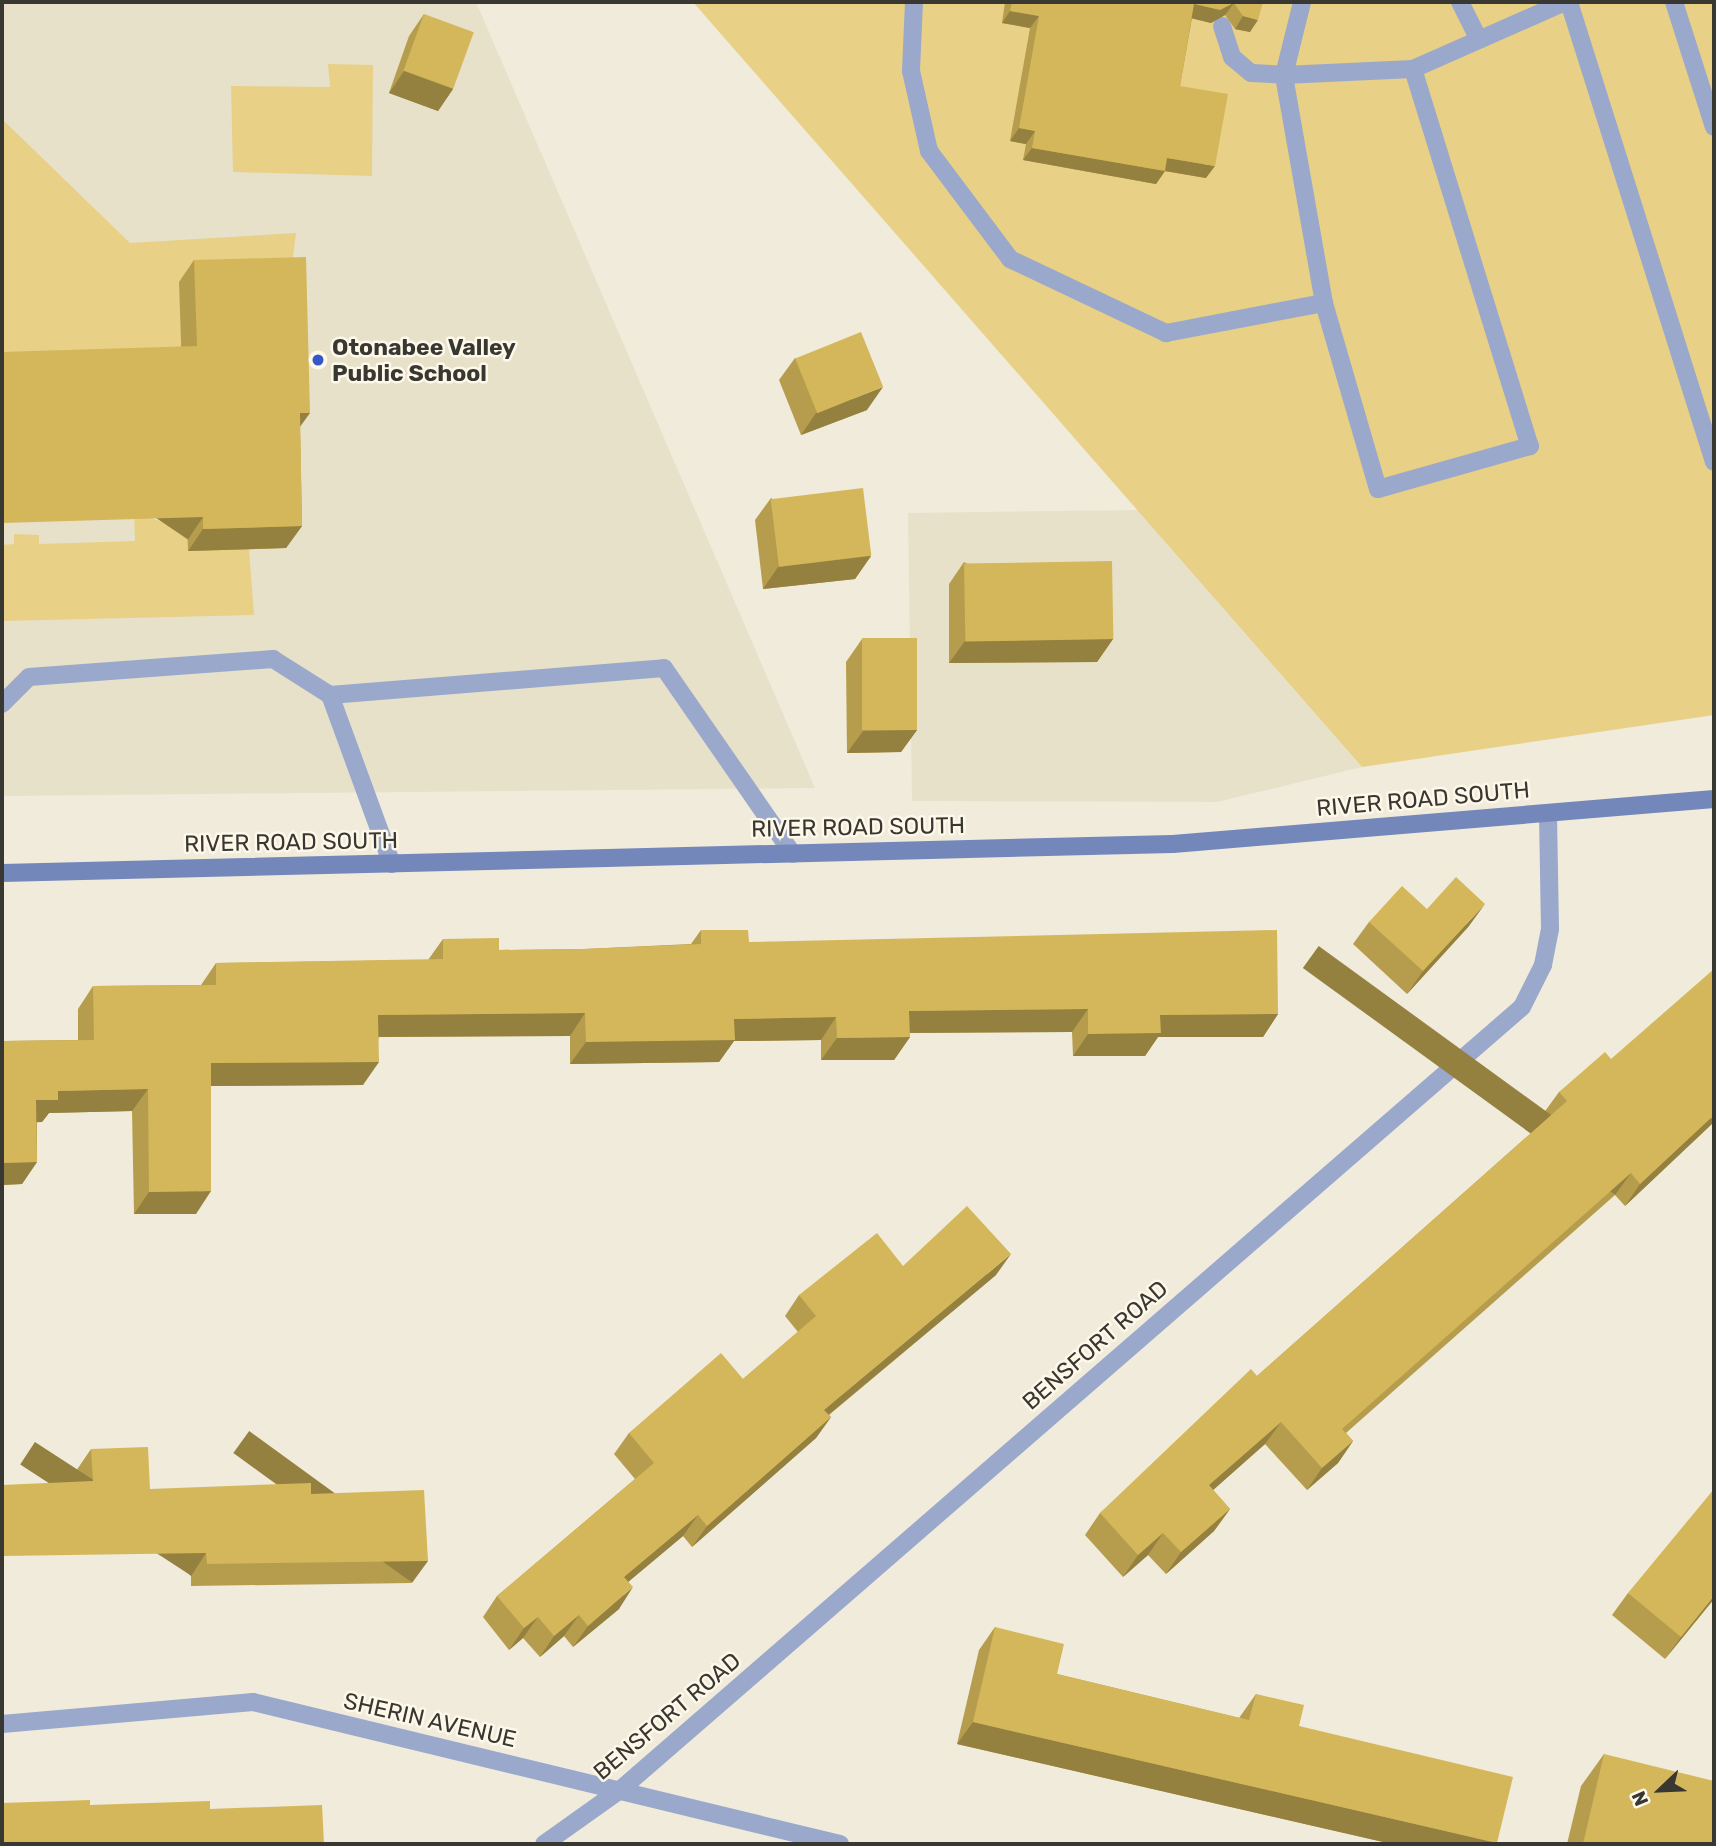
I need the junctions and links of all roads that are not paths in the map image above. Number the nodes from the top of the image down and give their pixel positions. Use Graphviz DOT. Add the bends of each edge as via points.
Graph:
graph roads {
  1 [pos="914,2"];
  2 [pos="1302,2"];
  3 [pos="1460,2"];
  4 [pos="1567,2"];
  5 [pos="1674,2"];
  6 [pos="1222,26"];
  7 [pos="1479,40"];
  8 [pos="1413,69"];
  9 [pos="1284,75"];
  10 [pos="1714,127"];
  11 [pos="1324,303"];
  12 [pos="1714,462"];
  13 [pos="330,695"];
  14 [pos="2,704"];
  15 [pos="1714,799"];
  16 [pos="1548,813"];
  17 [pos="793,853"];
  18 [pos="392,864"];
  19 [pos="2,873"];
  20 [pos="2,1724"];
  21 [pos="620,1790"];
  22 [pos="544,1844"];
  23 [pos="840,1844"];
  1 -- 11 [label="street" via="911,71 929,151 1010,259 1166,334"];
  2 -- 9 [label="street"];
  3 -- 7 [label="street"];
  4 -- 7 [label="street"];
  4 -- 12 [label="street"];
  5 -- 10 [label="street"];
  6 -- 9 [label="street" via="1232,57 1251,73"];
  7 -- 8 [label="street"];
  8 -- 9 [label="street"];
  8 -- 11 [label="street" via="1530,446 1378,489"];
  9 -- 11 [label="street"];
  13 -- 14 [label="street" via="273,659 29,677"];
  13 -- 17 [label="street" via="664,668"];
  13 -- 18 [label="street"];
  15 -- 16 [label="street, RIVER ROAD SOUTH"];
  16 -- 17 [label="street, RIVER ROAD SOUTH" via="1172,844"];
  16 -- 21 [label="street, BENSFORT ROAD" via="1550,929 1543,965 1522,1007"];
  17 -- 18 [label="street, RIVER ROAD SOUTH"];
  18 -- 19 [label="street, RIVER ROAD SOUTH"];
  20 -- 21 [label="street, SHERIN AVENUE" via="253,1702"];
  21 -- 22 [label="street, BENSFORT ROAD"];
  21 -- 23 [label="street, SHERIN AVENUE"];
}
